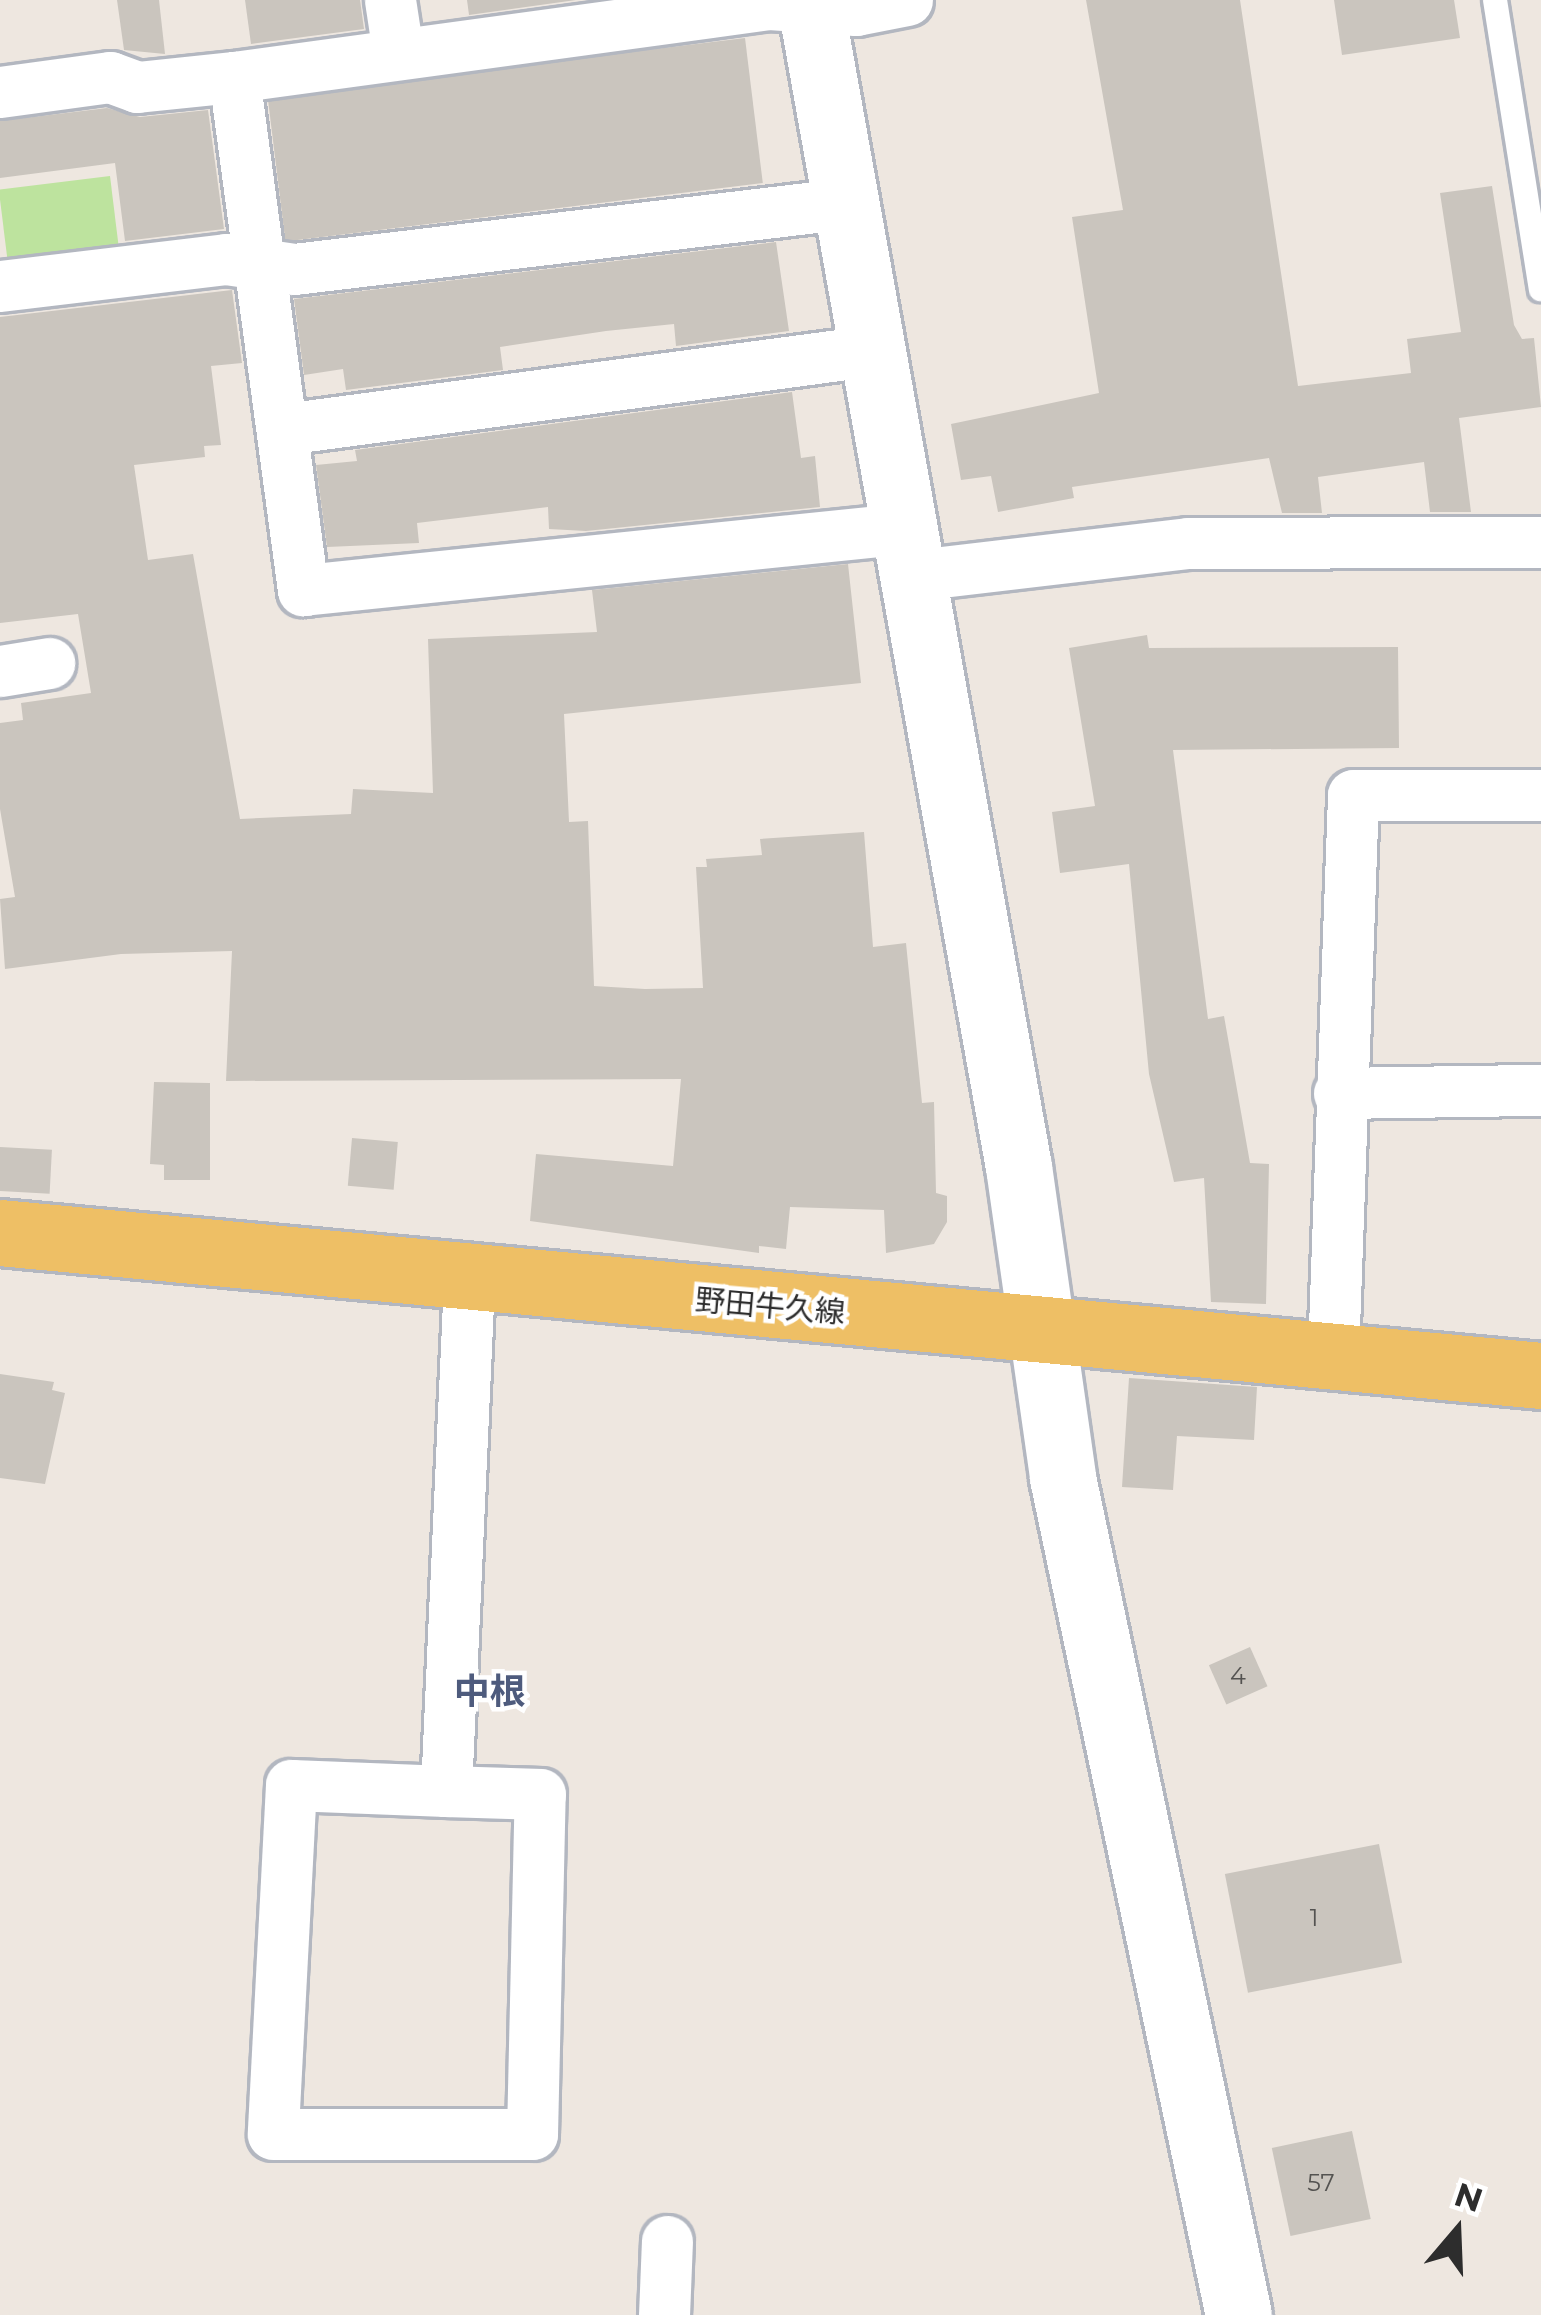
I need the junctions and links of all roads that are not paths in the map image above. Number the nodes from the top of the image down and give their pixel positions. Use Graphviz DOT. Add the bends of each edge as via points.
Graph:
graph roads {
  1 [pos="390,0"];
  2 [pos="907,0"];
  3 [pos="1495,0"];
  4 [pos="810,3"];
  5 [pos="398,52"];
  6 [pos="234,76"];
  7 [pos="0,92"];
  8 [pos="849,203"];
  9 [pos="256,264"];
  10 [pos="0,286"];
  11 [pos="1541,289"];
  12 [pos="876,350"];
  13 [pos="284,429"];
  14 [pos="1541,542"];
  15 [pos="912,552"];
  16 [pos="1541,795"];
  17 [pos="1541,1090"];
  18 [pos="1339,1094"];
  19 [pos="0,1233"];
  20 [pos="469,1281"];
  21 [pos="1041,1332"];
  22 [pos="1333,1355"];
  23 [pos="1541,1376"];
  24 [pos="446,1791"];
  25 [pos="667,2241"];
  26 [pos="664,2315"];
  27 [pos="1239,2315"];
  1 -- 5 [label="street"];
  2 -- 4 [label="street" via="856,10"];
  3 -- 11 [label="lane"];
  4 -- 5 [label="street"];
  4 -- 8 [label="street"];
  5 -- 6 [label="street"];
  6 -- 7 [label="street" via="137,87 110,77"];
  6 -- 9 [label="street"];
  8 -- 9 [label="street" via="294,269"];
  8 -- 12 [label="street"];
  9 -- 10 [label="street" via="226,259"];
  9 -- 13 [label="street"];
  12 -- 13 [label="street"];
  12 -- 15 [label="street"];
  13 -- 15 [label="street" via="303,590"];
  14 -- 15 [label="street"];
  15 -- 21 [label="street"];
  16 -- 18 [label="street" via="1353,795"];
  17 -- 18 [label="street"];
  18 -- 22 [label="street"];
  19 -- 20 [label="main road, 野田牛久線"];
  20 -- 21 [label="main road, 野田牛久線"];
  20 -- 24 [label="street"];
  21 -- 22 [label="main road, 野田牛久線"];
  21 -- 27 [label="street" via="1063,1478"];
  22 -- 23 [label="main road, 野田牛久線"];
  24 -- 24 [label="street" via="540,1794 532,2134 273,2134 291,1785"];
  25 -- 26 [label="street"];
}
